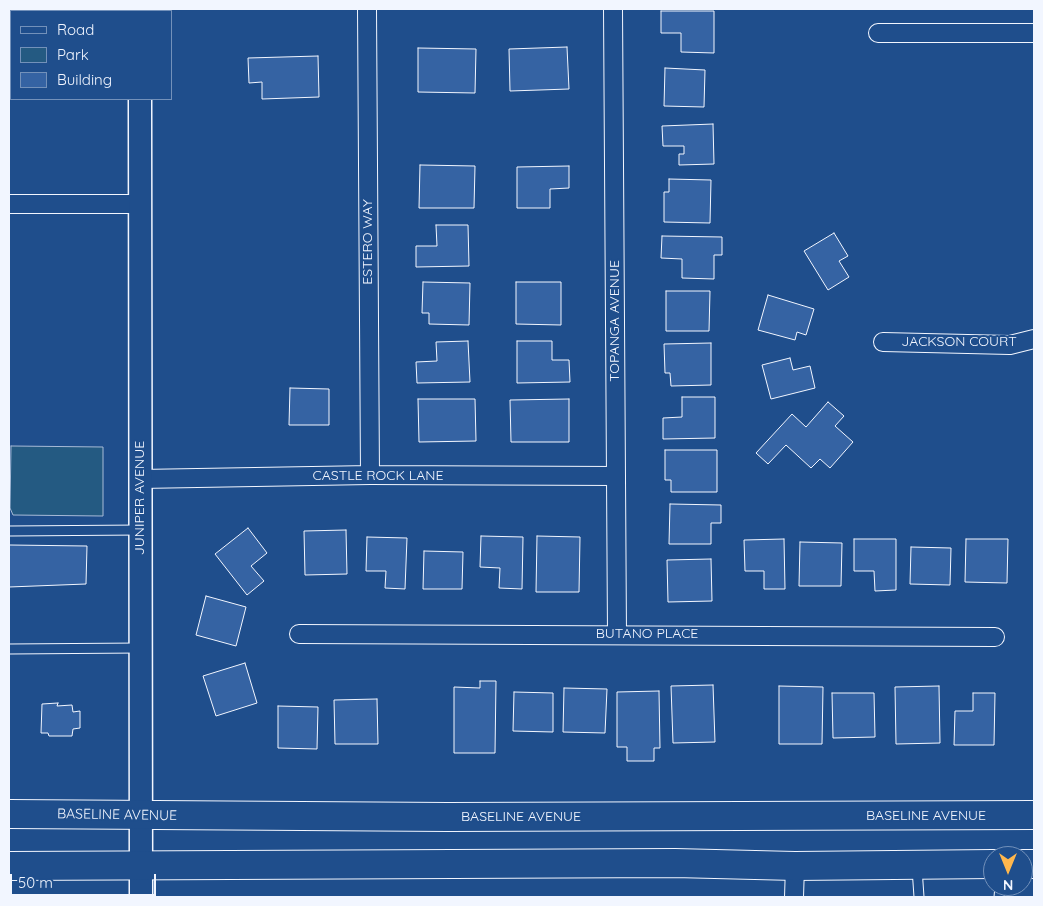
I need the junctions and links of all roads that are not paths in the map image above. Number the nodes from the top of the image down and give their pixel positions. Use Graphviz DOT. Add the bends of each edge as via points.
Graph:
graph roads {
  1 [pos="367,9"];
  2 [pos="613,9"];
  3 [pos="878,33"];
  4 [pos="1034,33"];
  5 [pos="140,100"];
  6 [pos="9,204"];
  7 [pos="140,204"];
  8 [pos="1034,339"];
  9 [pos="883,342"];
  10 [pos="370,475"];
  11 [pos="616,476"];
  12 [pos="140,479"];
  13 [pos="140,530"];
  14 [pos="9,531"];
  15 [pos="299,634"];
  16 [pos="617,634"];
  17 [pos="995,637"];
  18 [pos="140,648"];
  19 [pos="9,649"];
  20 [pos="9,814"];
  21 [pos="142,815"];
  22 [pos="1034,815"];
  23 [pos="983,864"];
  24 [pos="916,865"];
  25 [pos="9,866"];
  26 [pos="142,866"];
  27 [pos="795,866"];
  28 [pos="141,897"];
  29 [pos="794,897"];
  30 [pos="919,897"];
  1 -- 10 [label="street, ESTERO WAY"];
  2 -- 11 [label="street, TOPANGA AVENUE"];
  3 -- 4 [label="street"];
  5 -- 7 [label="street, JUNIPER AVENUE"];
  6 -- 7 [label="street"];
  7 -- 12 [label="street, JUNIPER AVENUE"];
  8 -- 9 [label="street, JACKSON COURT" via="1010,345"];
  10 -- 11 [label="street, CASTLE ROCK LANE"];
  10 -- 12 [label="street, CASTLE ROCK LANE"];
  11 -- 16 [label="street, TOPANGA AVENUE"];
  12 -- 13 [label="street, JUNIPER AVENUE"];
  13 -- 14 [label="lane"];
  13 -- 18 [label="street, JUNIPER AVENUE"];
  15 -- 16 [label="street, BUTANO PLACE"];
  16 -- 17 [label="street, BUTANO PLACE"];
  18 -- 19 [label="lane"];
  18 -- 21 [label="street, JUNIPER AVENUE"];
  20 -- 21 [label="main road, BASELINE AVENUE"];
  21 -- 22 [label="main road, BASELINE AVENUE"];
  21 -- 26 [label="street, JUNIPER AVENUE"];
  23 -- 24 [label="main road"];
  24 -- 27 [label="main road"];
  24 -- 30 [label="lane"];
  25 -- 26 [label="main road"];
  26 -- 27 [label="main road" via="675,863"];
  26 -- 28 [label="street, JUNIPER AVENUE"];
  27 -- 29 [label="street"];
}
